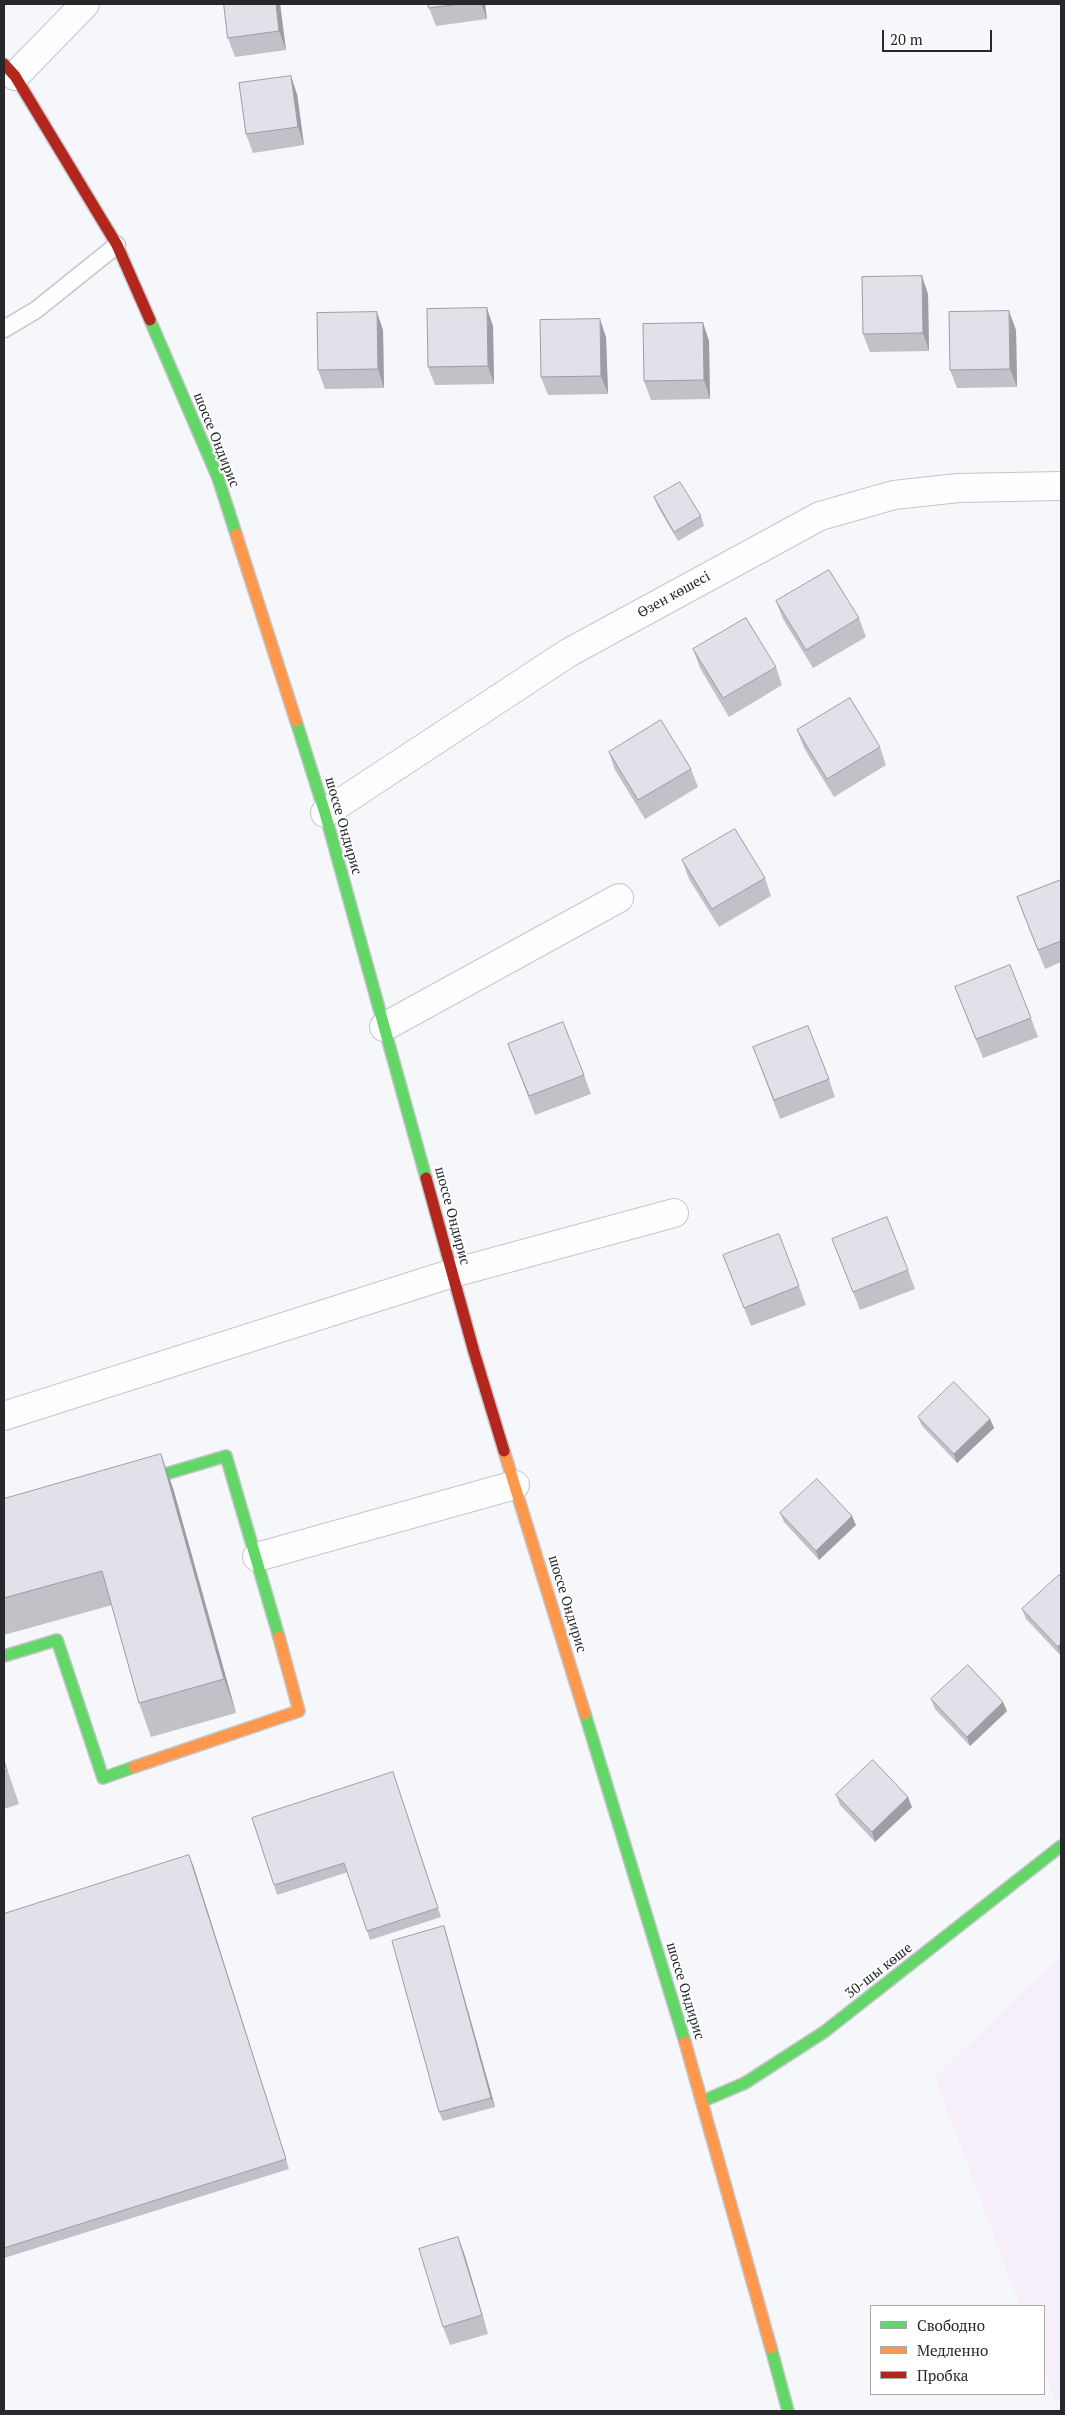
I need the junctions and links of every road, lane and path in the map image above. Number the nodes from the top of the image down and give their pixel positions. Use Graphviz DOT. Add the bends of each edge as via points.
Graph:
graph roads {
  1 [pos="86,4"];
  2 [pos="10,70"];
  3 [pos="117,246"];
  4 [pos="4,329"];
  5 [pos="1061,486"];
  6 [pos="325,813"];
  7 [pos="619,898"];
  8 [pos="384,1027"];
  9 [pos="674,1213"];
  10 [pos="453,1273"];
  11 [pos="4,1416"];
  12 [pos="515,1485"];
  13 [pos="124,1487"];
  14 [pos="257,1557"];
  15 [pos="4,1656"];
  16 [pos="1061,1846"];
  17 [pos="703,2101"];
  18 [pos="788,2411"];
  1 -- 2 [label="street"];
  2 -- 3 [label="main road, шоссе Ондирис"];
  3 -- 4 [label="lane" via="36,310"];
  3 -- 6 [label="main road, шоссе Ондирис" via="218,478"];
  5 -- 6 [label="street, Өзен көшесі" via="958,488 894,495 820,516 568,653"];
  6 -- 8 [label="main road, шоссе Ондирис"];
  7 -- 8 [label="street"];
  8 -- 10 [label="main road, шоссе Ондирис"];
  9 -- 10 [label="street"];
  10 -- 11 [label="street"];
  10 -- 12 [label="main road, шоссе Ондирис"];
  12 -- 14 [label="street"];
  12 -- 17 [label="main road, шоссе Ондирис"];
  13 -- 14 [label="main road" via="226,1456"];
  14 -- 15 [label="main road" via="299,1712 102,1778 57,1640"];
  16 -- 17 [label="main road, 30-шы көше" via="824,2032 745,2083"];
  17 -- 18 [label="main road, шоссе Ондирис"];
}
